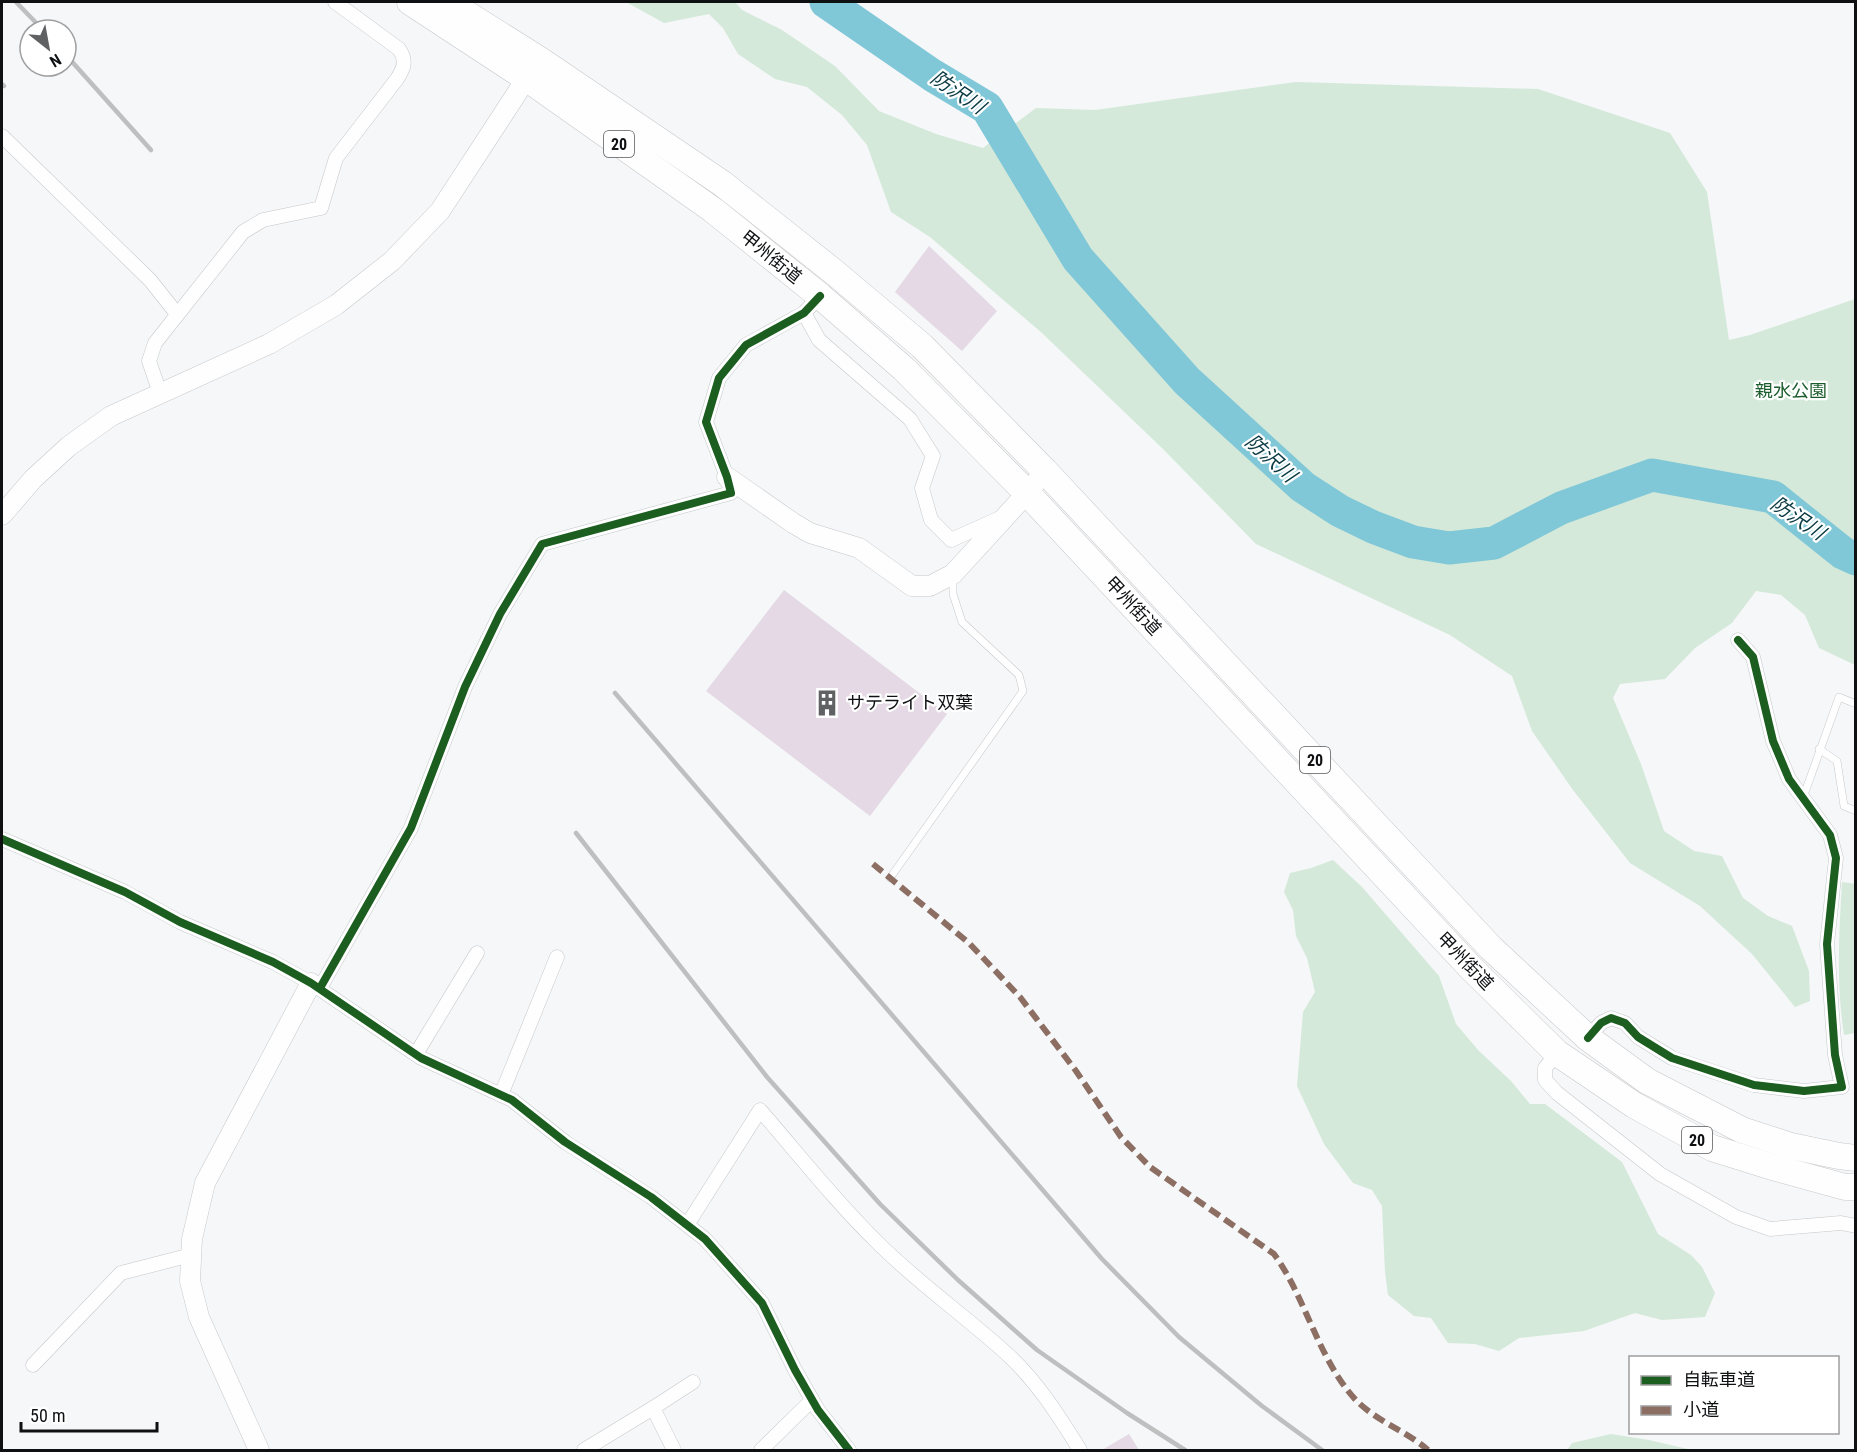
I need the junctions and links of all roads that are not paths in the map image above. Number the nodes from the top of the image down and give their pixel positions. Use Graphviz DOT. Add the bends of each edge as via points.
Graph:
graph roads {
  1 [pos="335,2"];
  2 [pos="410,2"];
  3 [pos="448,2"];
  4 [pos="533,69"];
  5 [pos="2,136"];
  6 [pos="812,305"];
  7 [pos="177,314"];
  8 [pos="160,393"];
  9 [pos="1045,471"];
  10 [pos="727,477"];
  11 [pos="1028,493"];
  12 [pos="2,515"];
  13 [pos="1008,515"];
  14 [pos="953,574"];
  15 [pos="1738,640"];
  16 [pos="1856,704"];
  17 [pos="1819,749"];
  18 [pos="1803,798"];
  19 [pos="1856,811"];
  20 [pos="2,839"];
  21 [pos="890,878"];
  22 [pos="477,953"];
  23 [pos="557,957"];
  24 [pos="315,986"];
  25 [pos="1588,1038"];
  26 [pos="1557,1053"];
  27 [pos="416,1054"];
  28 [pos="1842,1087"];
  29 [pos="1856,1094"];
  30 [pos="501,1095"];
  31 [pos="1856,1158"];
  32 [pos="1856,1187"];
  33 [pos="687,1225"];
  34 [pos="1856,1226"];
  35 [pos="191,1255"];
  36 [pos="33,1365"];
  37 [pos="693,1382"];
  38 [pos="812,1400"];
  39 [pos="653,1408"];
  40 [pos="259,1450"];
  41 [pos="585,1450"];
  42 [pos="674,1450"];
  43 [pos="761,1450"];
  44 [pos="849,1450"];
  45 [pos="1080,1450"];
  1 -- 7 [label="street" via="399,49 404,67 336,158 321,208 263,220 243,232"];
  2 -- 4 [label="highway, 甲州街道 / 20"];
  3 -- 4 [label="highway, 甲州街道 / 20"];
  4 -- 6 [label="highway, 甲州街道 / 20" via="713,210"];
  4 -- 8 [label="street" via="440,211 392,261 336,305 269,344"];
  4 -- 9 [label="highway, 甲州街道 / 20" via="723,184 922,346"];
  5 -- 7 [label="street" via="150,280"];
  6 -- 10 [label="street" via="746,345 719,378 706,422"];
  6 -- 11 [label="highway, 甲州街道 / 20" via="904,369"];
  6 -- 13 [label="street" via="819,340 910,419 933,456 922,488 931,520 951,540"];
  7 -- 8 [label="street" via="155,343 149,361"];
  8 -- 12 [label="street" via="111,416 69,446"];
  9 -- 11 [label="street"];
  9 -- 25 [label="highway, 甲州街道 / 20" via="1491,948"];
  10 -- 14 [label="street" via="792,523 810,533 859,548 912,585 930,586"];
  10 -- 24 [label="street" via="731,493 542,544 500,614 465,687 411,828"];
  11 -- 13 [label="street"];
  11 -- 26 [label="highway, 甲州街道 / 20" via="1463,959"];
  13 -- 14 [label="street"];
  14 -- 21 [label="lane" via="953,594 962,622 1019,675 1023,691"];
  15 -- 18 [label="street" via="1753,657 1773,741 1789,778"];
  16 -- 17 [label="lane" via="1839,697"];
  17 -- 18 [label="lane"];
  17 -- 19 [label="lane" via="1838,761 1844,806"];
  18 -- 28 [label="street" via="1830,835 1836,858 1827,944"];
  20 -- 24 [label="street" via="125,891 180,922 273,962"];
  22 -- 27 [label="street"];
  23 -- 30 [label="street"];
  24 -- 27 [label="street"];
  24 -- 35 [label="street" via="205,1183"];
  25 -- 28 [label="street" via="1611,1018 1625,1023 1672,1058 1754,1085 1804,1091"];
  25 -- 31 [label="highway, 甲州街道 / 20" via="1647,1081 1743,1130 1791,1146"];
  26 -- 32 [label="highway, 甲州街道 / 20" via="1635,1106 1712,1148"];
  26 -- 34 [label="street" via="1545,1068 1545,1080 1660,1174 1736,1217 1770,1229 1841,1223"];
  27 -- 30 [label="street"];
  28 -- 29 [label="street"];
  30 -- 33 [label="street"];
  33 -- 38 [label="street" via="705,1239 762,1303"];
  33 -- 45 [label="street" via="760,1110 878,1244 1008,1354 1064,1423"];
  35 -- 36 [label="street" via="121,1273"];
  35 -- 40 [label="street" via="190,1281 199,1317"];
  37 -- 39 [label="street"];
  38 -- 43 [label="street"];
  38 -- 44 [label="street"];
  39 -- 41 [label="street"];
  39 -- 42 [label="street"];
}
